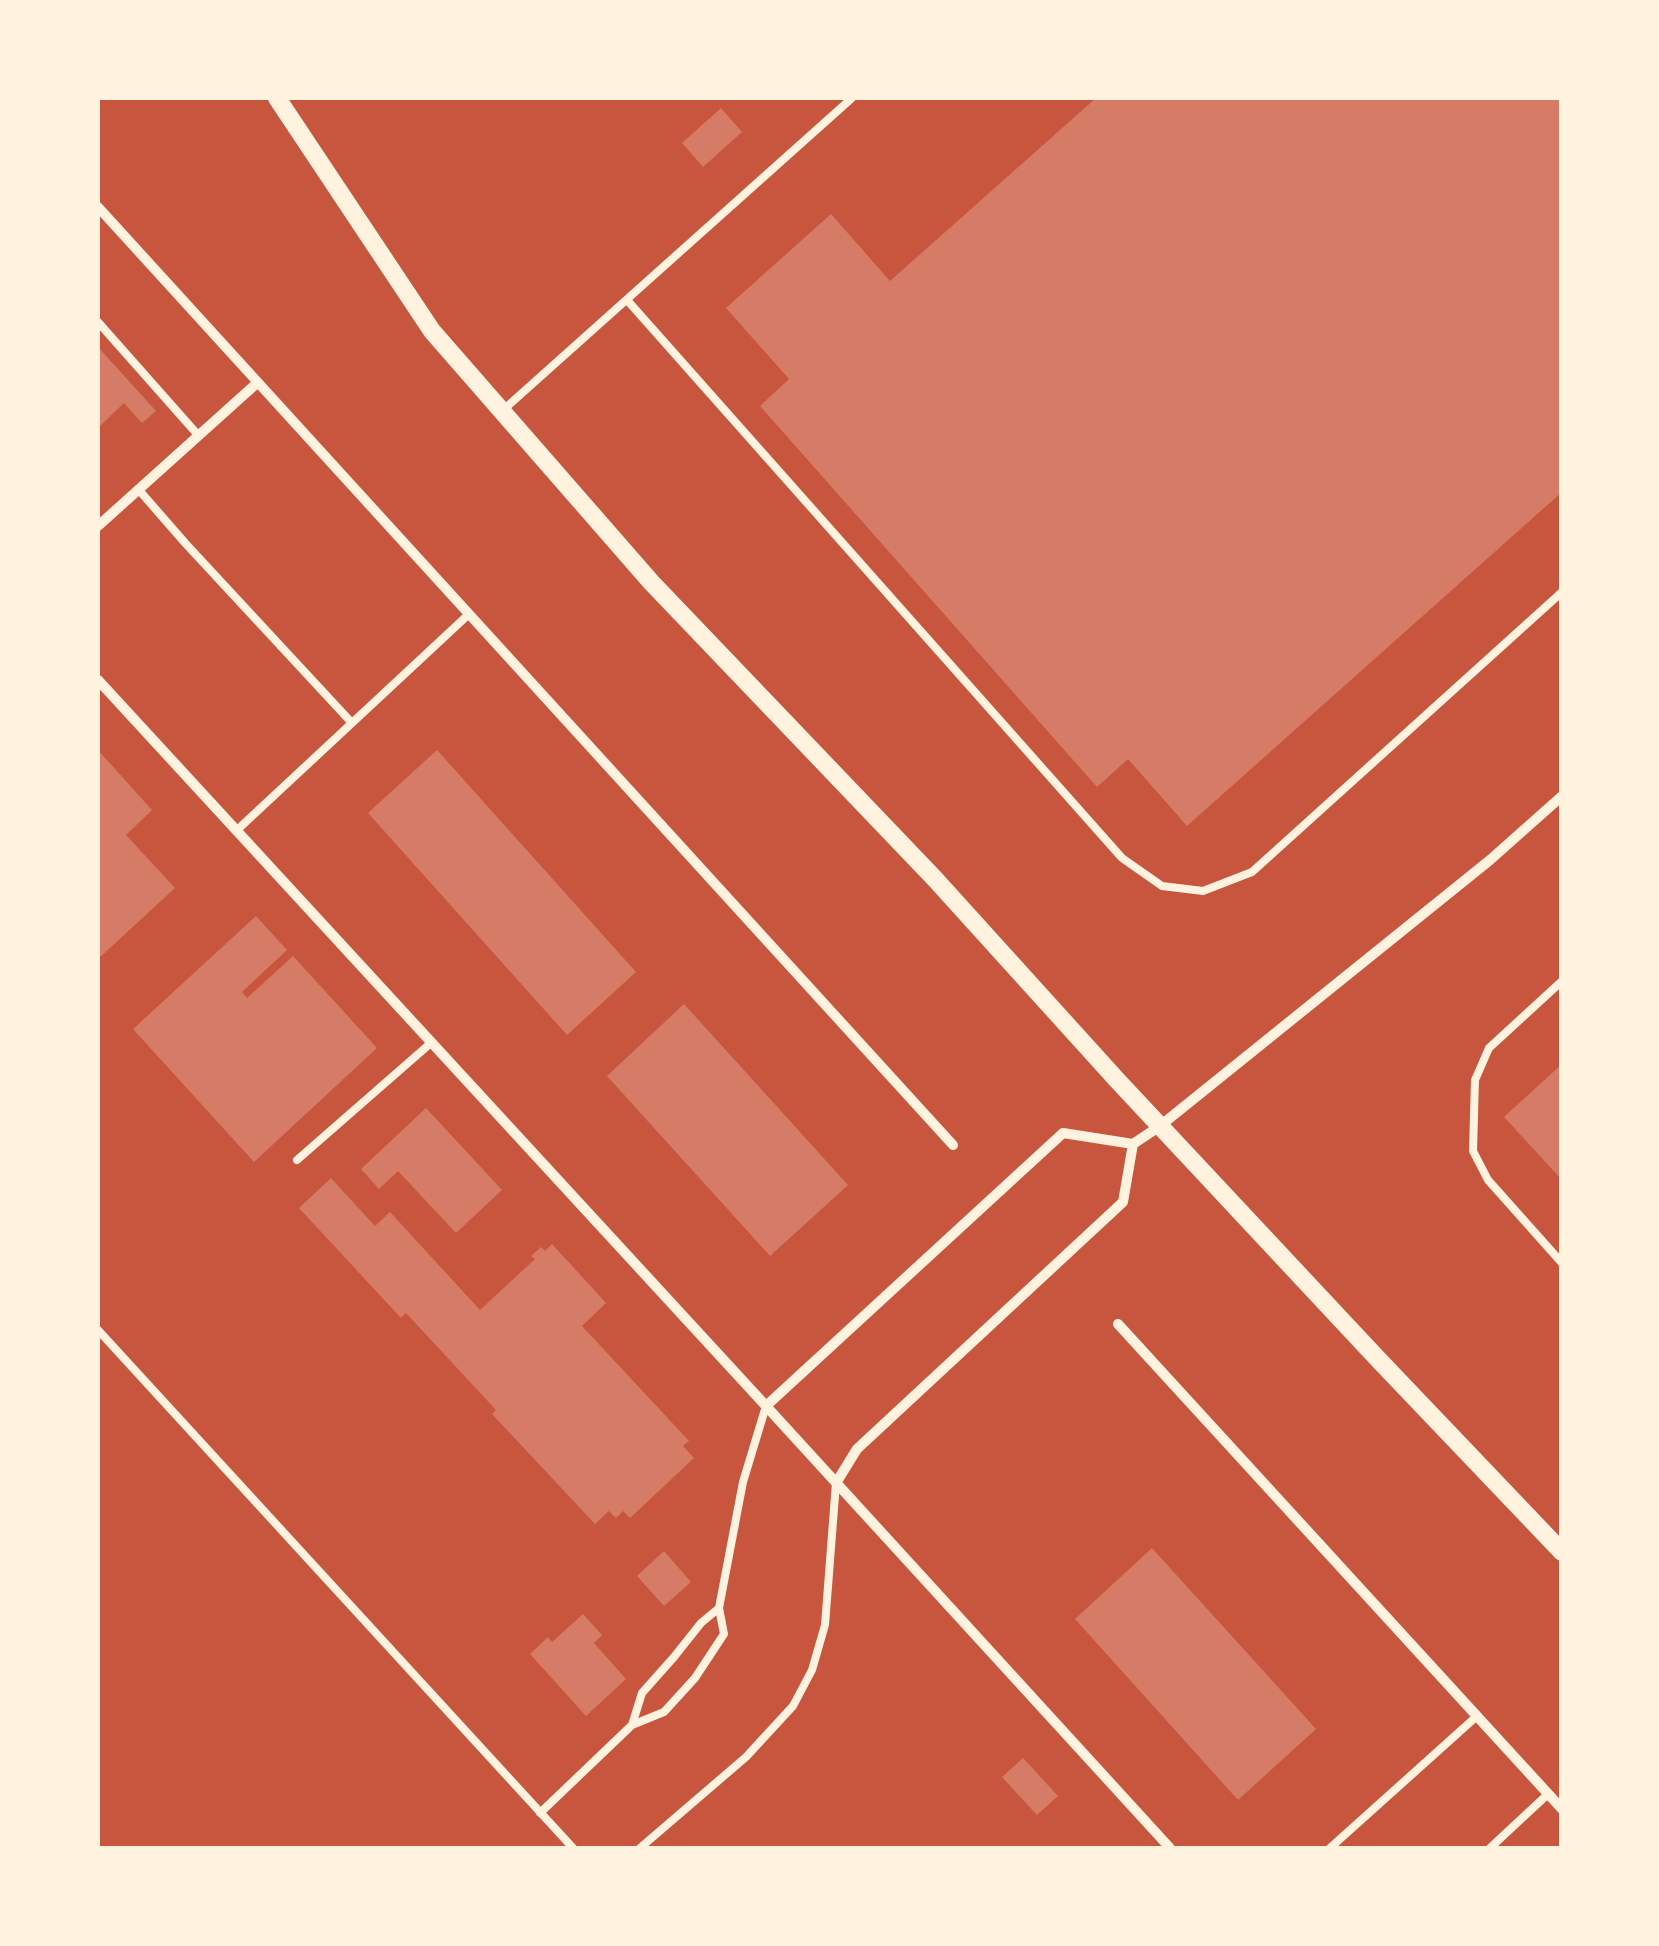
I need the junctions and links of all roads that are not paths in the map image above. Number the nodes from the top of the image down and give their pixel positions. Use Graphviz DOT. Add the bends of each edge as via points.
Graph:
graph roads {
  1 [pos="277,98"];
  2 [pos="852,98"];
  3 [pos="98,207"];
  4 [pos="627,300"];
  5 [pos="98,322"];
  6 [pos="257,383"];
  7 [pos="502,411"];
  8 [pos="198,435"];
  9 [pos="138,489"];
  10 [pos="98,526"];
  11 [pos="1562,592"];
  12 [pos="469,614"];
  13 [pos="98,680"];
  14 [pos="352,723"];
  15 [pos="1562,796"];
  16 [pos="236,831"];
  17 [pos="1562,981"];
  18 [pos="432,1042"];
  19 [pos="1160,1126"];
  20 [pos="1132,1144"];
  21 [pos="952,1145"];
  22 [pos="298,1160"];
  23 [pos="1562,1263"];
  24 [pos="1118,1324"];
  25 [pos="98,1330"];
  26 [pos="766,1406"];
  27 [pos="836,1483"];
  28 [pos="1562,1552"];
  29 [pos="719,1608"];
  30 [pos="1477,1716"];
  31 [pos="632,1725"];
  32 [pos="1548,1794"];
  33 [pos="1562,1808"];
  34 [pos="540,1814"];
  35 [pos="573,1848"];
  36 [pos="640,1848"];
  37 [pos="1170,1848"];
  38 [pos="1330,1848"];
  39 [pos="1490,1848"];
  1 -- 7 [label="street" via="432,332"];
  2 -- 4 [label="lane"];
  3 -- 6 [label="street"];
  4 -- 7 [label="lane"];
  4 -- 11 [label="lane" via="1122,858 1162,886 1202,890 1252,872"];
  5 -- 8 [label="lane"];
  6 -- 8 [label="street"];
  6 -- 12 [label="street"];
  7 -- 19 [label="street" via="651,582"];
  8 -- 9 [label="street"];
  9 -- 10 [label="street"];
  9 -- 14 [label="lane"];
  12 -- 14 [label="lane"];
  12 -- 21 [label="street"];
  13 -- 16 [label="street"];
  14 -- 16 [label="lane"];
  15 -- 19 [label="street"];
  16 -- 18 [label="street"];
  17 -- 23 [label="lane" via="1489,1048 1475,1080 1473,1151 1488,1180"];
  18 -- 22 [label="lane"];
  18 -- 26 [label="street"];
  19 -- 20 [label="street"];
  19 -- 28 [label="street"];
  20 -- 26 [label="street" via="1063,1133"];
  20 -- 27 [label="street" via="1123,1202 857,1449"];
  24 -- 30 [label="street"];
  25 -- 34 [label="lane"];
  26 -- 27 [label="street"];
  26 -- 29 [label="lane" via="743,1482"];
  27 -- 36 [label="lane" via="825,1625 793,1706 746,1757"];
  27 -- 37 [label="street"];
  29 -- 31 [label="lane" via="642,1693"];
  29 -- 31 [label="lane" via="724,1634 695,1678 664,1712"];
  30 -- 32 [label="street"];
  30 -- 38 [label="lane"];
  31 -- 34 [label="lane"];
  32 -- 33 [label="street"];
  32 -- 39 [label="lane"];
  34 -- 35 [label="lane"];
}
